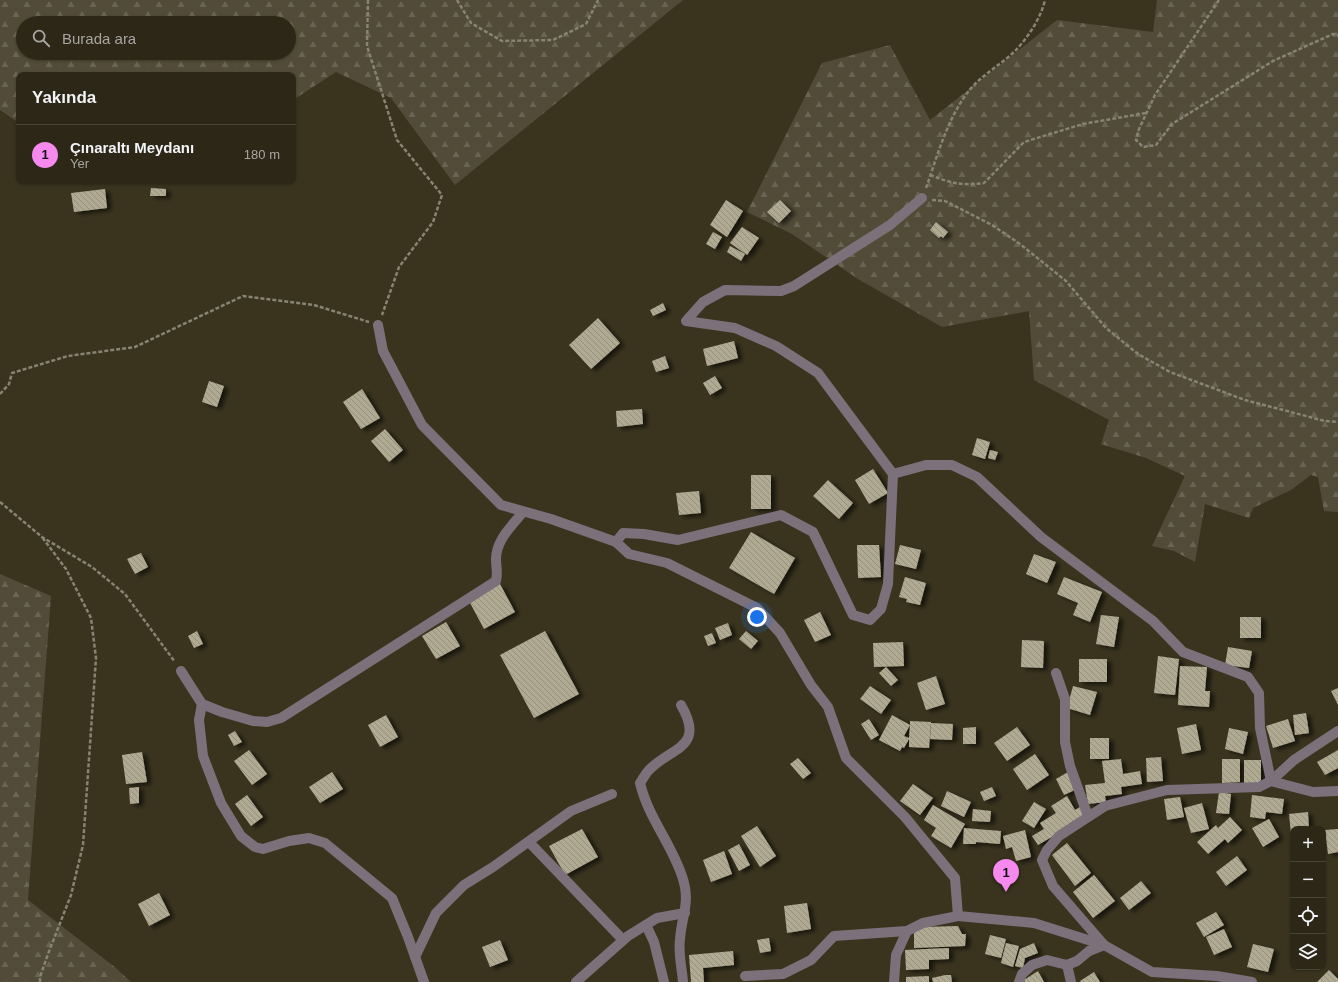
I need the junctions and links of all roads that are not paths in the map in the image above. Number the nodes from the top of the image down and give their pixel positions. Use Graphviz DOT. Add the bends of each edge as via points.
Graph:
graph roads {
  1 [pos="922,198"];
  2 [pos="378,326"];
  3 [pos="893,474"];
  4 [pos="523,512"];
  5 [pos="616,542"];
  6 [pos="181,671"];
  7 [pos="1056,673"];
  8 [pos="202,704"];
  9 [pos="681,705"];
  10 [pos="1338,731"];
  11 [pos="1271,781"];
  12 [pos="1338,791"];
  13 [pos="612,794"];
  14 [pos="1088,816"];
  15 [pos="529,842"];
  16 [pos="685,913"];
  17 [pos="958,916"];
  18 [pos="646,925"];
  19 [pos="907,931"];
  20 [pos="623,940"];
  21 [pos="1104,944"];
  22 [pos="415,957"];
  23 [pos="1067,964"];
  24 [pos="745,976"];
  25 [pos="1183,978"];
  26 [pos="424,982"];
  27 [pos="576,982"];
  28 [pos="664,982"];
  29 [pos="683,982"];
  30 [pos="894,982"];
  31 [pos="1019,982"];
  32 [pos="1072,982"];
  33 [pos="1252,982"];
  1 -- 3 [label="street" via="890,225 794,286 781,291 725,290 703,302 686,321 735,328 776,346 818,373"];
  2 -- 4 [label="street" via="383,351 422,425 501,505"];
  3 -- 5 [label="street" via="888,584 881,609 870,620 853,615 813,532 781,515 678,540 623,532"];
  3 -- 11 [label="street" via="926,465 952,465 977,477 1041,537 1153,621 1183,652 1248,677 1259,694 1260,728"];
  4 -- 5 [label="street"];
  4 -- 8 [label="street" via="499,542 496,581 281,718 267,722 252,721"];
  5 -- 17 [label="street" via="629,554 667,563 756,608 780,633 811,685 828,707 846,758 905,817 955,878"];
  6 -- 8 [label="street"];
  7 -- 14 [label="street" via="1065,699 1065,742 1070,766"];
  8 -- 22 [label="street" via="199,720 203,756 221,803 241,836 255,847 263,849 309,838 325,843 392,898"];
  9 -- 16 [label="street" via="689,718 690,730 684,745 648,770 640,783 643,797 682,875 688,898"];
  10 -- 11 [label="street" via="1294,760"];
  11 -- 12 [label="street" via="1313,792"];
  11 -- 14 [label="street" via="1259,787 1167,790 1105,806"];
  13 -- 15 [label="street" via="571,811"];
  14 -- 21 [label="street" via="1059,836 1042,860 1053,886"];
  15 -- 20 [label="street"];
  15 -- 22 [label="street" via="464,885 436,914"];
  16 -- 18 [label="street" via="657,918"];
  16 -- 29 [label="street" via="680,940"];
  17 -- 19 [label="street" via="923,923"];
  17 -- 21 [label="street" via="1034,923"];
  18 -- 20 [label="street"];
  18 -- 28 [label="street" via="654,942"];
  19 -- 24 [label="street" via="834,936 811,960 783,974"];
  19 -- 30 [label="street" via="896,955"];
  20 -- 27 [label="street"];
  21 -- 23 [label="street" via="1089,951 1077,961"];
  21 -- 25 [label="street" via="1152,972"];
  22 -- 26 [label="street"];
  23 -- 31 [label="street" via="1047,960 1032,965 1022,974"];
  23 -- 32 [label="street"];
  25 -- 33 [label="street" via="1217,976"];
}
